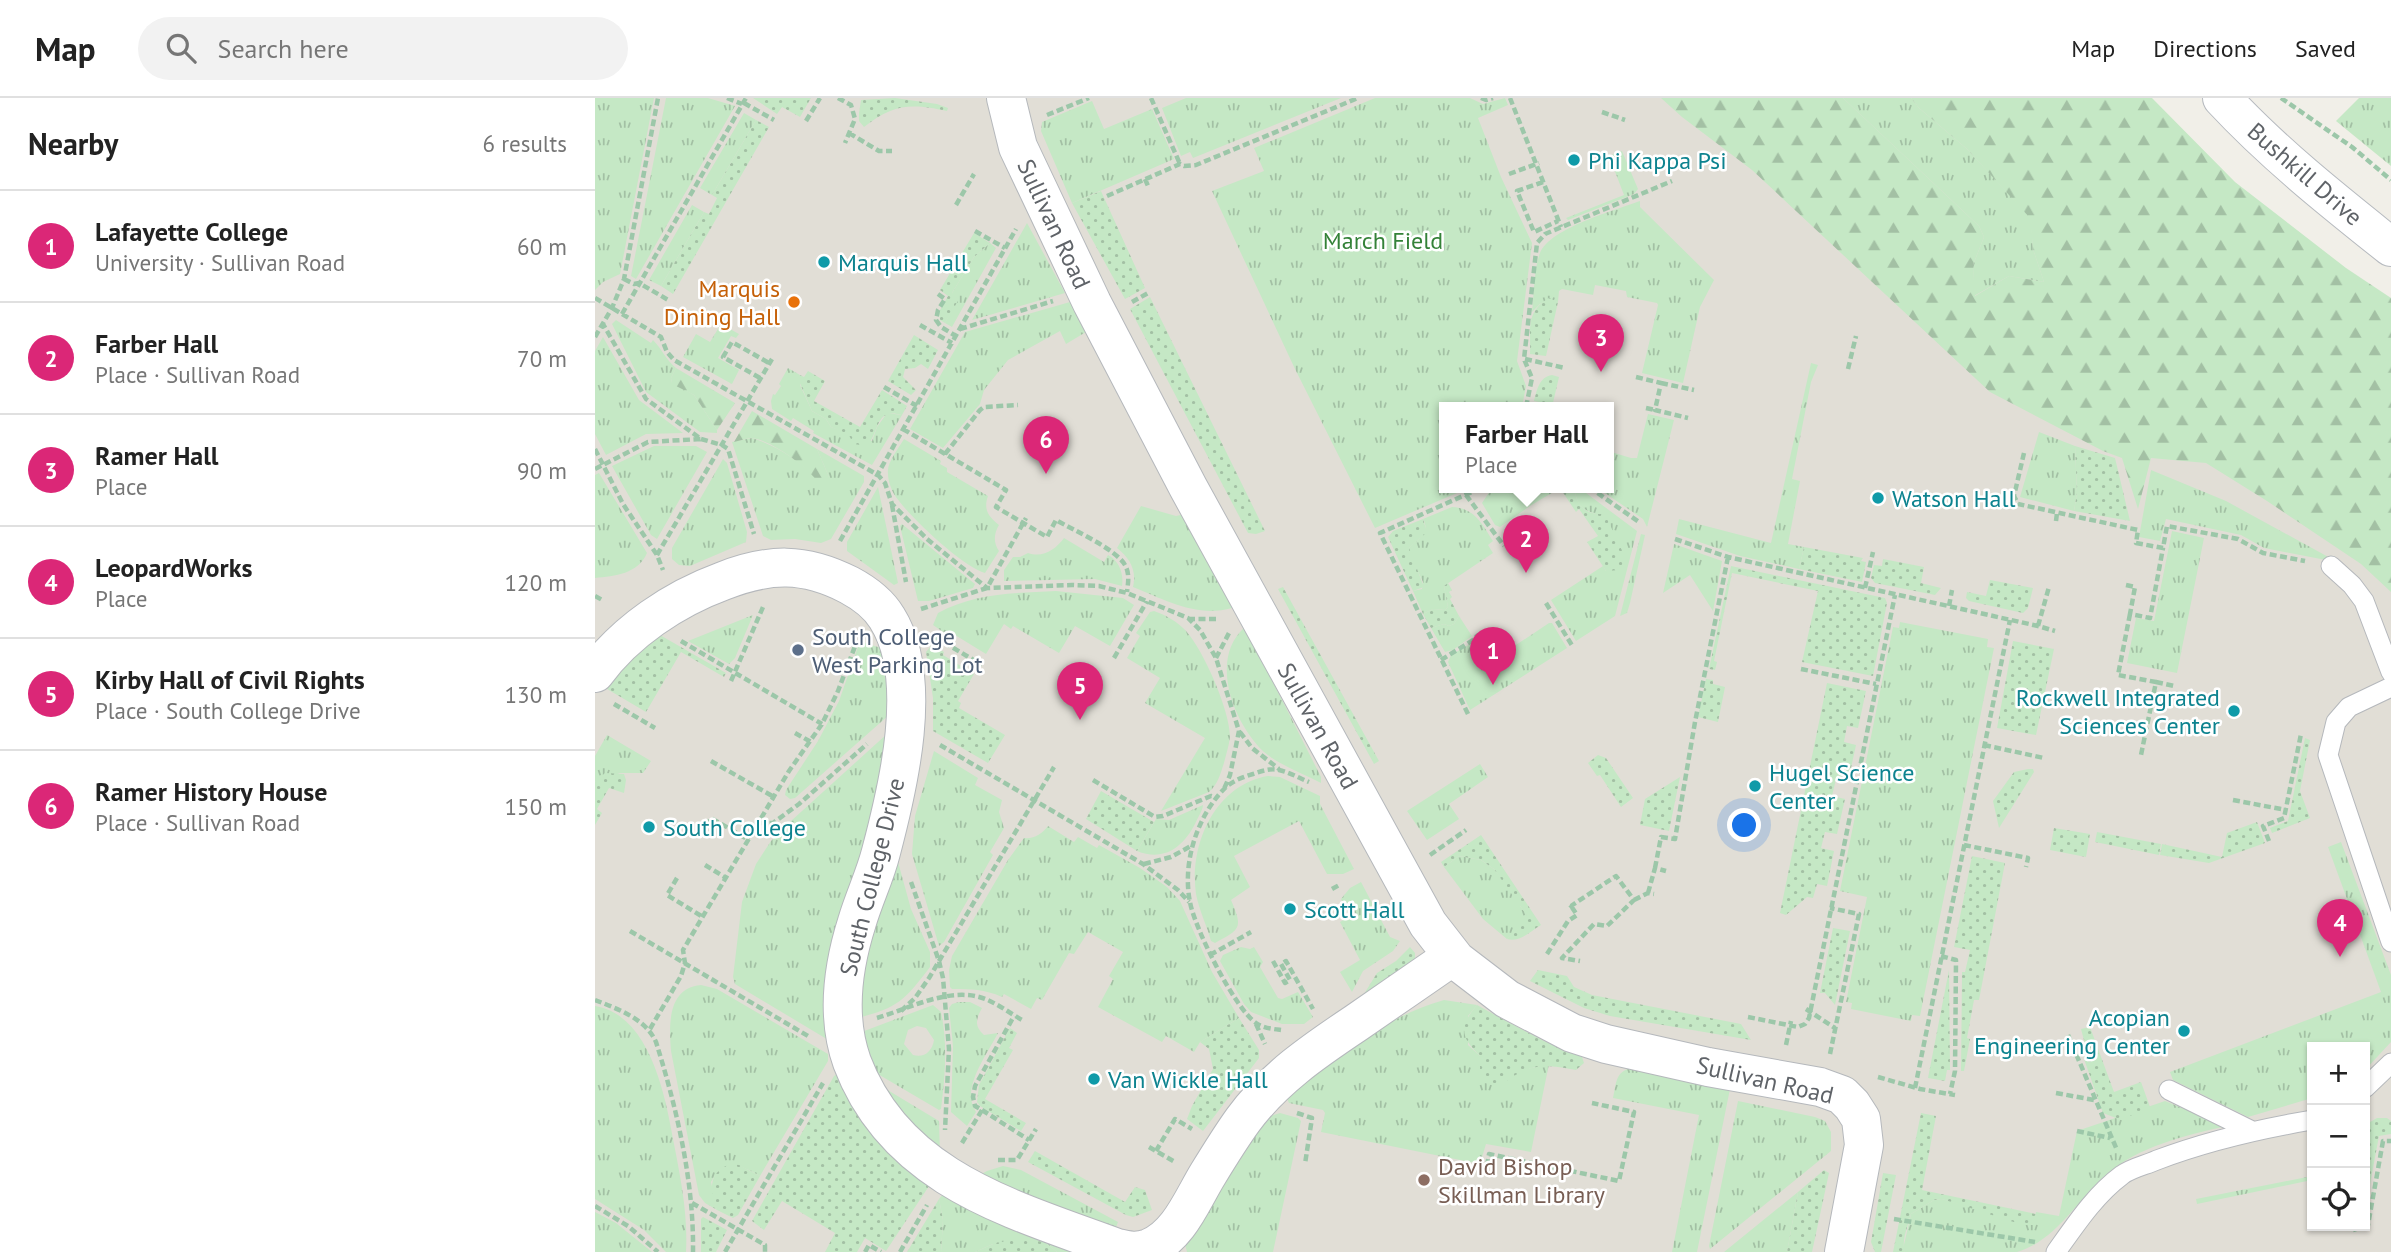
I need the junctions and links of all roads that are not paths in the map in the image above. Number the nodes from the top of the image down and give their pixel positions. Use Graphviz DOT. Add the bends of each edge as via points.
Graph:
graph roads {
  1 [pos="1005,98"];
  2 [pos="2222,98"];
  3 [pos="2391,247"];
  4 [pos="2330,566"];
  5 [pos="2391,672"];
  6 [pos="602,687"];
  7 [pos="2391,687"];
  8 [pos="2391,942"];
  9 [pos="1453,956"];
  10 [pos="2391,1063"];
  11 [pos="2370,1083"];
  12 [pos="2169,1090"];
  13 [pos="2307,1120"];
  14 [pos="2252,1131"];
  15 [pos="2048,1247"];
  16 [pos="1133,1252"];
  17 [pos="1845,1252"];
  1 -- 9 [label="street, Sullivan Road" via="1018,148 1121,359 1352,788 1428,924"];
  2 -- 3 [label="street, Bushkill Drive" via="2315,186"];
  4 -- 5 [label="lane" via="2364,601"];
  6 -- 16 [label="street, South College Drive" via="607,656 651,618 697,591 743,573 764,568 808,569 874,601 888,619 904,670 906,730 881,854 847,963 843,1023 853,1063 880,1115 927,1163 938,1187 994,1201"];
  7 -- 8 [label="lane" via="2349,706 2336,722 2328,755"];
  9 -- 16 [label="street, South College Drive" via="1281,1078 1230,1137 1172,1232 1148,1249"];
  9 -- 17 [label="street, Sullivan Road" via="1507,999 1571,1033 1842,1095 1861,1119 1864,1145"];
  10 -- 11 [label="lane"];
  12 -- 14 [label="lane"];
  13 -- 14 [label="lane"];
  14 -- 15 [label="lane" via="2124,1173"];
}
